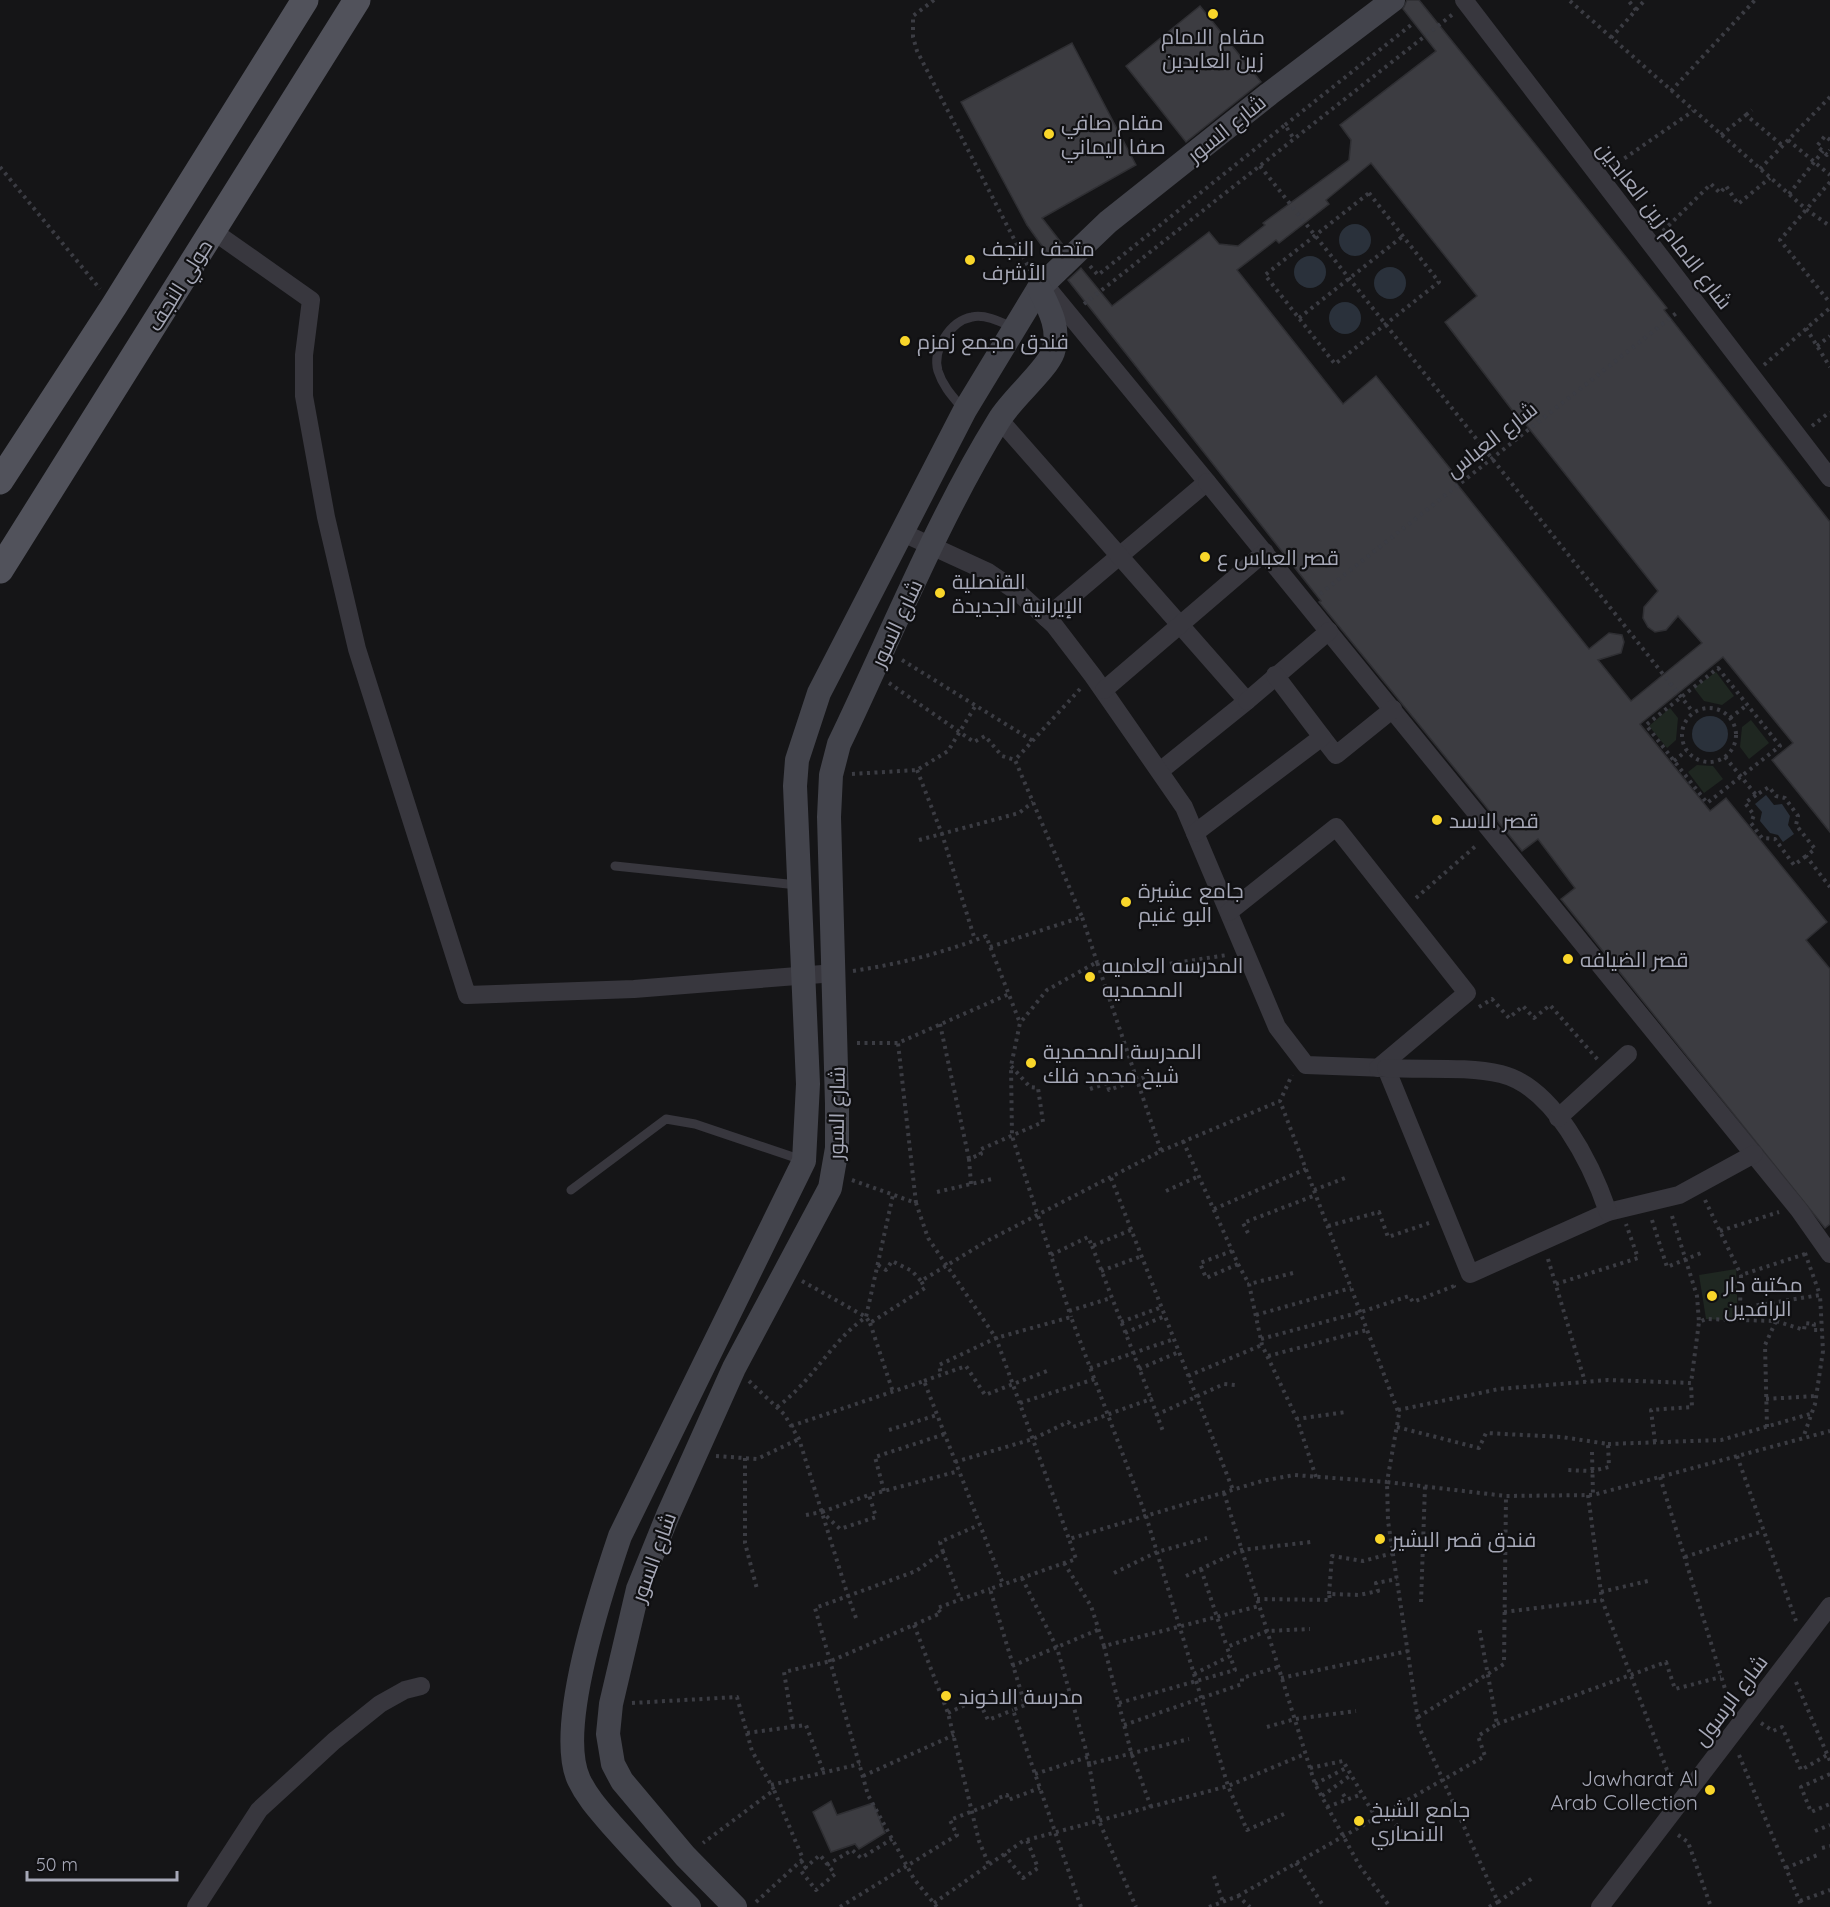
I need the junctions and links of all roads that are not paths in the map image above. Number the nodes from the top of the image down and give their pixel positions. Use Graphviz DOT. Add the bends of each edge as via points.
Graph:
graph roads {
  1 [pos="357,0"];
  2 [pos="1393,0"];
  3 [pos="1465,2"];
  4 [pos="303,3"];
  5 [pos="335,35"];
  6 [pos="213,231"];
  7 [pos="1042,286"];
  8 [pos="1014,328"];
  9 [pos="965,410"];
  10 [pos="999,419"];
  11 [pos="1830,478"];
  12 [pos="0,481"];
  13 [pos="1207,482"];
  14 [pos="901,532"];
  15 [pos="932,545"];
  16 [pos="1264,552"];
  17 [pos="1120,556"];
  18 [pos="0,570"];
  19 [pos="1046,618"];
  20 [pos="1180,625"];
  21 [pos="1329,631"];
  22 [pos="1275,675"];
  23 [pos="1098,683"];
  24 [pos="1247,702"];
  25 [pos="1393,709"];
  26 [pos="1322,737"];
  27 [pos="1160,771"];
  28 [pos="1195,834"];
  29 [pos="615,866"];
  30 [pos="797,885"];
  31 [pos="1228,912"];
  32 [pos="835,973"];
  33 [pos="802,976"];
  34 [pos="1628,1054"];
  35 [pos="1382,1068"];
  36 [pos="1558,1118"];
  37 [pos="1754,1154"];
  38 [pos="804,1161"];
  39 [pos="571,1190"];
  40 [pos="1614,1210"];
  41 [pos="1830,1254"];
  42 [pos="1830,1606"];
  43 [pos="422,1686"];
  44 [pos="196,1907"];
  45 [pos="689,1907"];
  46 [pos="735,1907"];
  47 [pos="1600,1907"];
  1 -- 5 [label="main road, حولي النجف"];
  2 -- 7 [label="main road, شارع السور" via="1117,215"];
  3 -- 11 [label="street, شارع الامام زين العابدين"];
  4 -- 5 [label="main road" via="328,9 335,21"];
  4 -- 12 [label="main road"];
  5 -- 6 [label="main road, حولي النجف"];
  6 -- 18 [label="main road, حولي النجف"];
  6 -- 33 [label="street" via="311,300 304,396 327,517 357,649 467,995 634,989"];
  7 -- 8 [label="main road, شارع السور"];
  7 -- 10 [label="main road, شارع السور" via="1057,339 1053,352 1049,362"];
  7 -- 13 [label="street"];
  8 -- 9 [label="main road, شارع السور"];
  8 -- 9 [label="lane" via="997,320 972,316 956,324 942,341 936,359 938,372 949,393"];
  9 -- 14 [label="main road, شارع السور"];
  10 -- 15 [label="main road, شارع السور"];
  10 -- 17 [label="street"];
  13 -- 16 [label="street"];
  13 -- 17 [label="street"];
  14 -- 15 [label="street"];
  14 -- 30 [label="main road, شارع السور" via="819,693 805,730 795,786"];
  15 -- 19 [label="street" via="988,572"];
  15 -- 32 [label="main road, شارع السور" via="839,744 831,775"];
  16 -- 20 [label="street"];
  16 -- 21 [label="street"];
  17 -- 19 [label="street"];
  17 -- 20 [label="street"];
  19 -- 23 [label="street"];
  20 -- 23 [label="street"];
  20 -- 24 [label="street"];
  21 -- 22 [label="street"];
  21 -- 25 [label="street"];
  22 -- 24 [label="street"];
  22 -- 26 [label="street"];
  23 -- 27 [label="street"];
  24 -- 27 [label="street"];
  25 -- 26 [label="street" via="1336,755"];
  25 -- 37 [label="street"];
  26 -- 28 [label="street"];
  27 -- 28 [label="street" via="1184,807"];
  28 -- 31 [label="street"];
  29 -- 30 [label="lane"];
  30 -- 33 [label="main road, شارع السور"];
  31 -- 35 [label="street" via="1277,1027 1306,1065"];
  31 -- 35 [label="street" via="1336,827 1467,993"];
  32 -- 33 [label="street"];
  32 -- 46 [label="main road, شارع السور" via="837,1148 830,1188 734,1368 695,1454 638,1589 611,1704 608,1734 612,1764 685,1856"];
  33 -- 38 [label="main road, شارع السور" via="808,1084"];
  34 -- 36 [label="street"];
  35 -- 36 [label="street" via="1501,1074 1530,1088"];
  35 -- 40 [label="street" via="1470,1274"];
  36 -- 40 [label="street" via="1581,1150"];
  37 -- 40 [label="street" via="1667,1198"];
  37 -- 41 [label="street"];
  38 -- 39 [label="lane" via="695,1124 666,1119"];
  38 -- 45 [label="main road, شارع السور" via="620,1536 576,1703 572,1750 578,1779 633,1850"];
  42 -- 47 [label="street, شارع الرسول"];
  43 -- 44 [label="street" via="405,1690 380,1704 333,1741 259,1810"];
}
